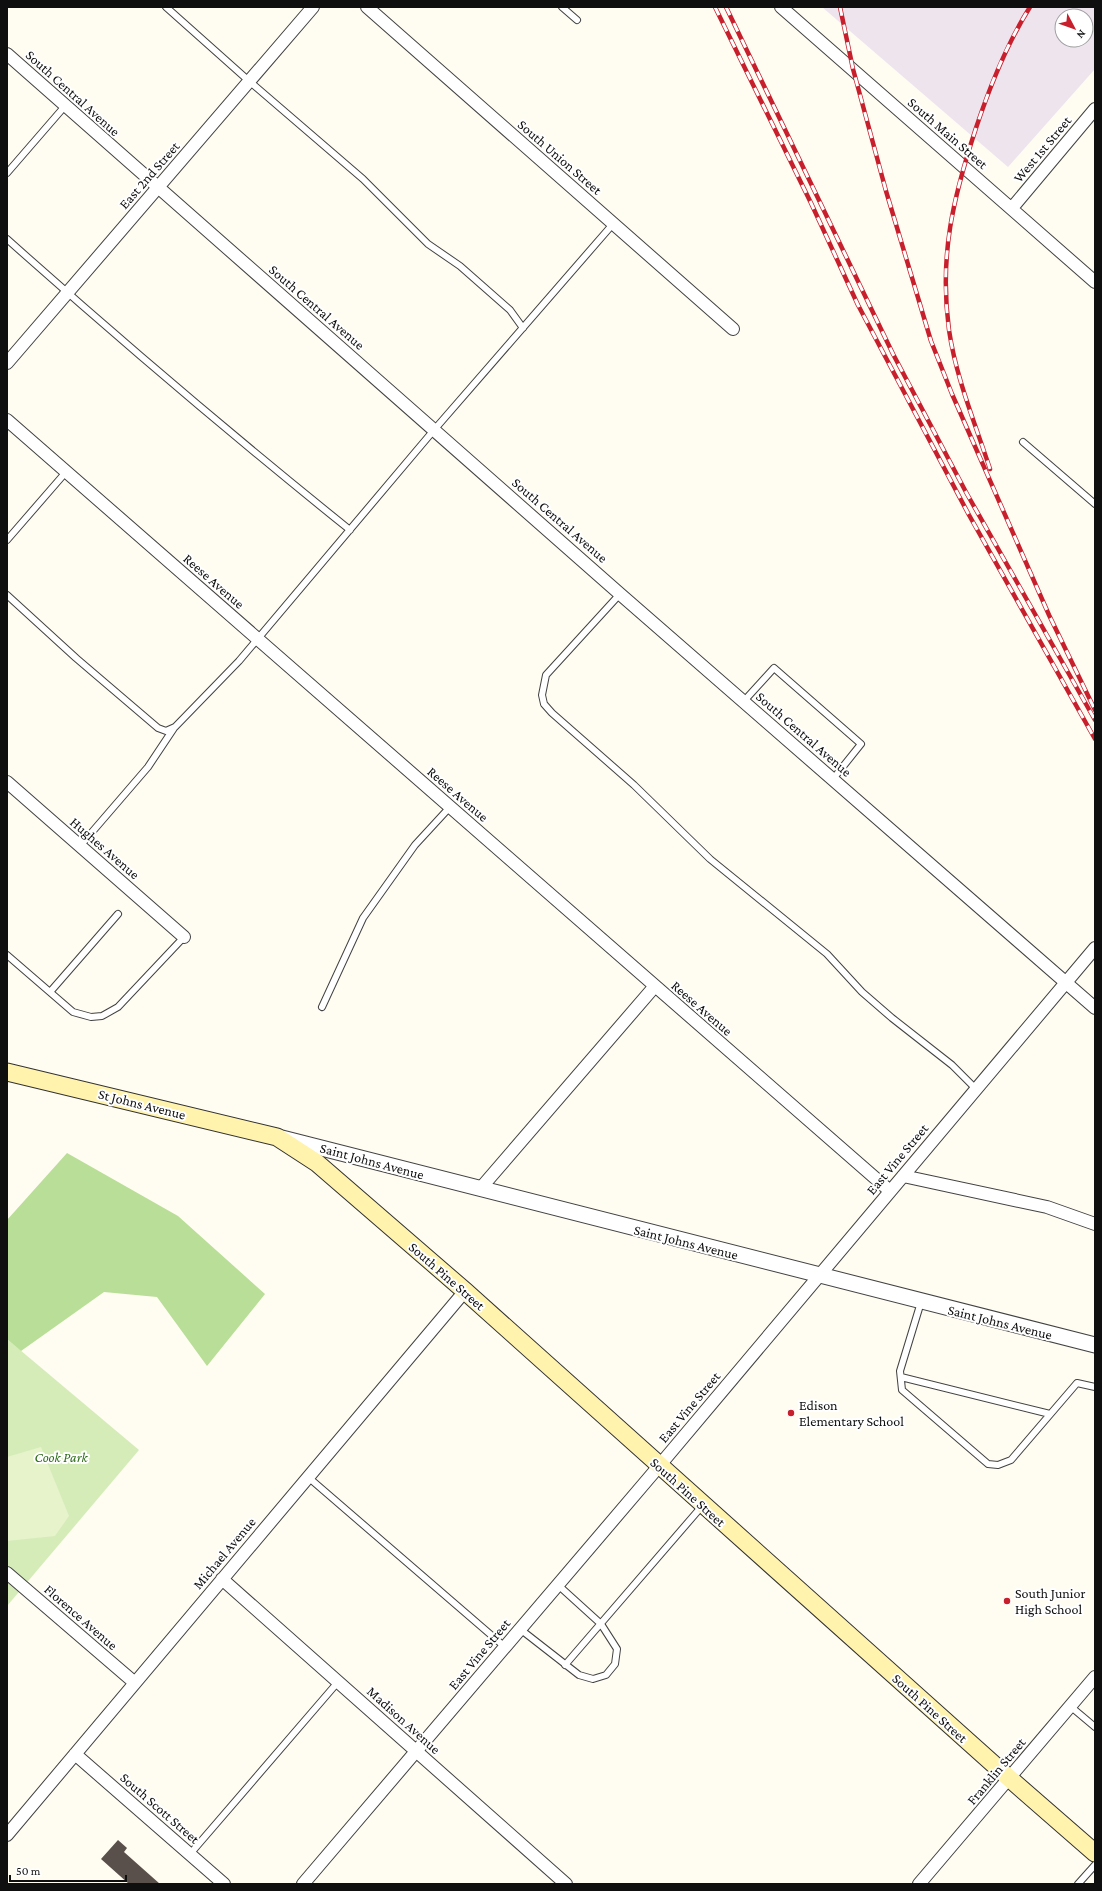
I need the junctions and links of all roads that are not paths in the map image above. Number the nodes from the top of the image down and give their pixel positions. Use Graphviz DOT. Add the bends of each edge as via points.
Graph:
graph roads {
  1 [pos="166,7"];
  2 [pos="313,7"];
  3 [pos="367,7"];
  4 [pos="562,7"];
  5 [pos="781,7"];
  6 [pos="577,20"];
  7 [pos="7,54"];
  8 [pos="249,81"];
  9 [pos="65,106"];
  10 [pos="1095,109"];
  11 [pos="7,173"];
  12 [pos="158,188"];
  13 [pos="1012,208"];
  14 [pos="613,224"];
  15 [pos="7,239"];
  16 [pos="1095,282"];
  17 [pos="68,292"];
  18 [pos="523,328"];
  19 [pos="732,329"];
  20 [pos="7,363"];
  21 [pos="7,420"];
  22 [pos="434,430"];
  23 [pos="1023,442"];
  24 [pos="66,472"];
  25 [pos="1095,504"];
  26 [pos="350,530"];
  27 [pos="7,540"];
  28 [pos="620,594"];
  29 [pos="7,595"];
  30 [pos="258,639"];
  31 [pos="744,701"];
  32 [pos="175,727"];
  33 [pos="833,779"];
  34 [pos="7,782"];
  35 [pos="450,807"];
  36 [pos="80,846"];
  37 [pos="118,914"];
  38 [pos="184,937"];
  39 [pos="1095,948"];
  40 [pos="7,955"];
  41 [pos="1066,982"];
  42 [pos="655,986"];
  43 [pos="50,992"];
  44 [pos="322,1007"];
  45 [pos="1095,1008"];
  46 [pos="7,1072"];
  47 [pos="976,1089"];
  48 [pos="277,1137"];
  49 [pos="903,1176"];
  50 [pos="480,1189"];
  51 [pos="890,1191"];
  52 [pos="1095,1224"];
  53 [pos="819,1276"];
  54 [pos="465,1291"];
  55 [pos="921,1302"];
  56 [pos="1095,1345"];
  57 [pos="901,1374"];
  58 [pos="1093,1387"];
  59 [pos="1050,1414"];
  60 [pos="659,1466"];
  61 [pos="308,1477"];
  62 [pos="703,1505"];
  63 [pos="7,1573"];
  64 [pos="222,1579"];
  65 [pos="558,1585"];
  66 [pos="601,1624"];
  67 [pos="520,1629"];
  68 [pos="505,1647"];
  69 [pos="565,1665"];
  70 [pos="1095,1676"];
  71 [pos="338,1682"];
  72 [pos="135,1683"];
  73 [pos="1070,1706"];
  74 [pos="1095,1727"];
  75 [pos="416,1752"];
  76 [pos="75,1754"];
  77 [pos="1009,1778"];
  78 [pos="7,1835"];
  79 [pos="1095,1853"];
  80 [pos="190,1854"];
  81 [pos="1095,1865"];
  82 [pos="224,1884"];
  83 [pos="303,1884"];
  84 [pos="566,1884"];
  85 [pos="919,1884"];
  86 [pos="1078,1884"];
  1 -- 8 [label="lane"];
  2 -- 8 [label="street, East 2nd Street"];
  3 -- 14 [label="street, South Union Street"];
  4 -- 6 [label="lane"];
  5 -- 13 [label="street, South Main Street"];
  7 -- 9 [label="street, South Central Avenue"];
  8 -- 12 [label="street, East 2nd Street"];
  8 -- 18 [label="lane" via="362,179 428,244 460,266 510,310"];
  9 -- 11 [label="lane"];
  9 -- 12 [label="street, South Central Avenue"];
  10 -- 13 [label="street, West 1st Street"];
  12 -- 17 [label="street, East 2nd Street"];
  12 -- 22 [label="street, South Central Avenue"];
  13 -- 16 [label="street, South Main Street"];
  14 -- 18 [label="lane"];
  14 -- 19 [label="street, South Union Street"];
  15 -- 17 [label="lane"];
  17 -- 20 [label="street, East 2nd Street"];
  17 -- 26 [label="lane" via="244,444"];
  18 -- 22 [label="lane"];
  21 -- 24 [label="street, Reese Avenue"];
  22 -- 26 [label="lane"];
  22 -- 28 [label="street, South Central Avenue"];
  23 -- 25 [label="lane"];
  24 -- 27 [label="lane"];
  24 -- 30 [label="street, Reese Avenue"];
  26 -- 30 [label="lane"];
  28 -- 31 [label="street, South Central Avenue"];
  28 -- 47 [label="lane" via="546,675 542,695 544,704 634,785 710,859 827,954 862,992 952,1065"];
  29 -- 32 [label="lane" via="158,728 166,731"];
  30 -- 32 [label="lane"];
  30 -- 35 [label="street, Reese Avenue"];
  31 -- 33 [label="street, South Central Avenue"];
  31 -- 33 [label="lane" via="774,668 861,744"];
  32 -- 36 [label="lane" via="148,767"];
  33 -- 41 [label="street, South Central Avenue"];
  34 -- 36 [label="street, Hughes Avenue"];
  35 -- 42 [label="street, Reese Avenue"];
  35 -- 44 [label="lane" via="415,845 363,918"];
  36 -- 38 [label="street, Hughes Avenue"];
  37 -- 43 [label="lane"];
  38 -- 43 [label="lane" via="118,1007 102,1016 91,1017 73,1012"];
  39 -- 41 [label="street, East Vine Street"];
  40 -- 43 [label="lane"];
  41 -- 45 [label="street, South Central Avenue"];
  41 -- 47 [label="street, East Vine Street"];
  42 -- 50 [label="street"];
  42 -- 51 [label="street, Reese Avenue"];
  46 -- 48 [label="main road, St Johns Avenue"];
  47 -- 49 [label="street, East Vine Street"];
  48 -- 50 [label="street, Saint Johns Avenue"];
  48 -- 54 [label="main road, South Pine Street" via="316,1162"];
  49 -- 51 [label="street, East Vine Street"];
  49 -- 52 [label="street" via="1047,1207"];
  50 -- 53 [label="street, Saint Johns Avenue"];
  51 -- 53 [label="street, East Vine Street"];
  53 -- 55 [label="street, Saint Johns Avenue"];
  53 -- 60 [label="street, East Vine Street"];
  54 -- 60 [label="main road, South Pine Street"];
  54 -- 61 [label="street, Michael Avenue"];
  55 -- 56 [label="street, Saint Johns Avenue"];
  55 -- 57 [label="lane"];
  57 -- 59 [label="lane"];
  57 -- 59 [label="lane" via="902,1390 988,1464 998,1465 1011,1460"];
  58 -- 59 [label="lane" via="1077,1383"];
  60 -- 62 [label="main road, South Pine Street"];
  60 -- 65 [label="street, East Vine Street"];
  61 -- 64 [label="street, Michael Avenue"];
  61 -- 68 [label="lane"];
  62 -- 66 [label="lane"];
  62 -- 77 [label="main road, South Pine Street"];
  63 -- 72 [label="street, Florence Avenue"];
  64 -- 71 [label="street, Madison Avenue"];
  64 -- 72 [label="street, Michael Avenue"];
  65 -- 66 [label="lane"];
  65 -- 67 [label="street, East Vine Street"];
  66 -- 69 [label="lane"];
  66 -- 69 [label="lane" via="617,1649 615,1664 606,1675 593,1679 579,1675"];
  67 -- 68 [label="street, East Vine Street"];
  67 -- 69 [label="lane"];
  68 -- 75 [label="street, East Vine Street"];
  70 -- 73 [label="street, Franklin Street"];
  71 -- 75 [label="street, Madison Avenue"];
  71 -- 80 [label="lane"];
  72 -- 76 [label="street, Michael Avenue"];
  73 -- 74 [label="lane"];
  73 -- 77 [label="street, Franklin Street"];
  75 -- 83 [label="street, East Vine Street"];
  75 -- 84 [label="street, Madison Avenue"];
  76 -- 78 [label="street, Michael Avenue"];
  76 -- 80 [label="street, South Scott Street"];
  77 -- 79 [label="main road, South Pine Street"];
  77 -- 85 [label="street, Franklin Street"];
  80 -- 82 [label="street, South Scott Street"];
  81 -- 86 [label="lane"];
}
